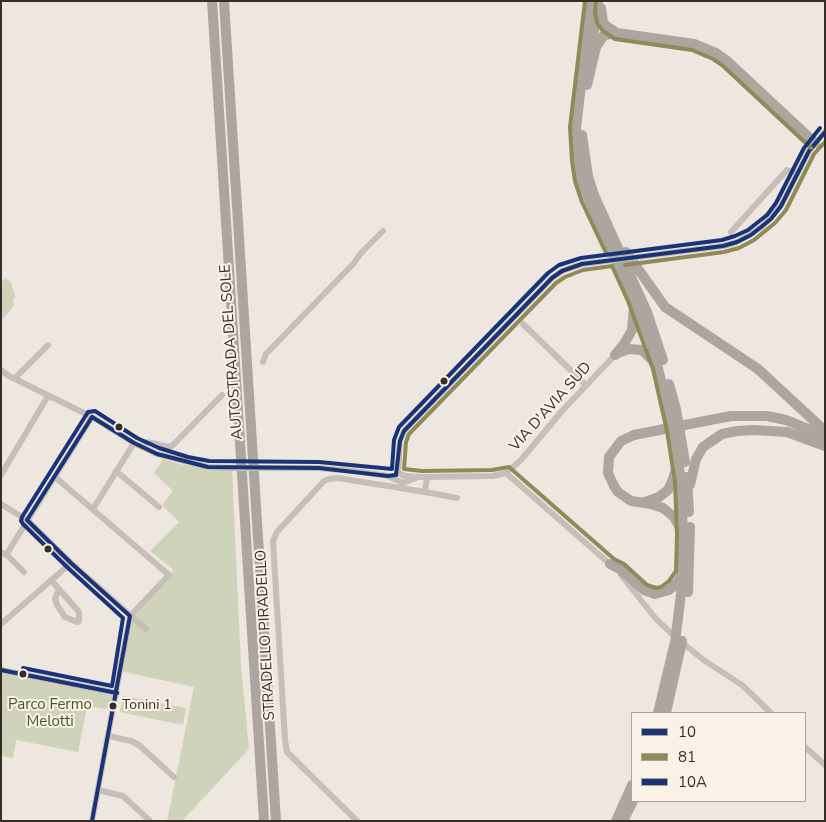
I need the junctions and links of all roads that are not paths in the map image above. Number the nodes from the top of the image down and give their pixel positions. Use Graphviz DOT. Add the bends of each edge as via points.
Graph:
graph roads {
  1 [pos="212,1"];
  2 [pos="224,1"];
  3 [pos="591,1"];
  4 [pos="600,1"];
  5 [pos="617,33"];
  6 [pos="587,86"];
  7 [pos="825,132"];
  8 [pos="814,143"];
  9 [pos="797,173"];
  10 [pos="603,215"];
  11 [pos="383,231"];
  12 [pos="730,232"];
  13 [pos="616,250"];
  14 [pos="634,299"];
  15 [pos="524,324"];
  16 [pos="48,345"];
  17 [pos="615,355"];
  18 [pos="263,362"];
  19 [pos="659,367"];
  20 [pos="1,370"];
  21 [pos="16,378"];
  22 [pos="586,385"];
  23 [pos="222,395"];
  24 [pos="48,396"];
  25 [pos="92,417"];
  26 [pos="825,431"];
  27 [pos="825,438"];
  28 [pos="132,445"];
  29 [pos="825,446"];
  30 [pos="142,447"];
  31 [pos="678,459"];
  32 [pos="116,471"];
  33 [pos="397,473"];
  34 [pos="506,473"];
  35 [pos="1,475"];
  36 [pos="388,476"];
  37 [pos="55,477"];
  38 [pos="425,477"];
  39 [pos="689,491"];
  40 [pos="426,492"];
  41 [pos="457,498"];
  42 [pos="643,502"];
  43 [pos="1,504"];
  44 [pos="158,507"];
  45 [pos="93,508"];
  46 [pos="27,520"];
  47 [pos="683,535"];
  48 [pos="4,554"];
  49 [pos="70,563"];
  50 [pos="610,564"];
  51 [pos="24,572"];
  52 [pos="682,573"];
  53 [pos="51,580"];
  54 [pos="59,589"];
  55 [pos="130,616"];
  56 [pos="1,624"];
  57 [pos="146,628"];
  58 [pos="672,634"];
  59 [pos="685,645"];
  60 [pos="1,670"];
  61 [pos="117,693"];
  62 [pos="658,712"];
  63 [pos="666,712"];
  64 [pos="770,712"];
  65 [pos="109,736"];
  66 [pos="806,748"];
  67 [pos="825,765"];
  68 [pos="174,777"];
  69 [pos="631,787"];
  70 [pos="98,790"];
  71 [pos="633,802"];
  72 [pos="92,821"];
  73 [pos="150,821"];
  74 [pos="264,821"];
  75 [pos="276,821"];
  76 [pos="357,821"];
  77 [pos="616,821"];
  78 [pos="624,821"];
  1 -- 74 [label="highway, AUTOSTRADA DEL SOLE"];
  2 -- 75 [label="highway, AUTOSTRADA DEL SOLE"];
  3 -- 13 [label="highway" via="576,144 588,200"];
  4 -- 5 [label="highway" via="603,22"];
  4 -- 6 [label="highway"];
  5 -- 6 [label="highway" via="604,35 599,41"];
  5 -- 8 [label="highway" via="681,41 716,53 734,66"];
  6 -- 10 [label="highway" via="583,143 588,176"];
  7 -- 8 [label="street"];
  8 -- 9 [label="street"];
  9 -- 12 [label="street" via="787,170"];
  9 -- 33 [label="street, bridge" via="771,219 737,242 582,264 552,278 404,430"];
  10 -- 13 [label="highway"];
  10 -- 26 [label="highway" via="665,307 758,369"];
  11 -- 18 [label="street" via="266,354"];
  13 -- 14 [label="highway"];
  13 -- 39 [label="highway" via="659,345 678,418"];
  14 -- 17 [label="highway" via="632,330"];
  14 -- 19 [label="highway"];
  15 -- 22 [label="street"];
  16 -- 21 [label="street"];
  17 -- 19 [label="highway" via="628,349 642,350"];
  17 -- 22 [label="street, VIA D'AVIA SUD"];
  19 -- 31 [label="highway"];
  20 -- 21 [label="street"];
  21 -- 24 [label="street"];
  22 -- 34 [label="street, VIA D'AVIA SUD"];
  23 -- 30 [label="street" via="173,445 147,442"];
  24 -- 25 [label="street"];
  24 -- 35 [label="street"];
  25 -- 28 [label="street"];
  25 -- 37 [label="street"];
  27 -- 42 [label="highway, bridge" via="786,420 767,416 731,416 634,435 621,441 614,449 609,457 608,473 618,492 632,501"];
  28 -- 30 [label="street"];
  28 -- 32 [label="street"];
  29 -- 39 [label="highway" via="787,432 754,430 722,434 703,447 696,459"];
  30 -- 36 [label="street, bridge" via="208,467 319,468"];
  31 -- 42 [label="highway" via="668,490"];
  31 -- 47 [label="highway"];
  32 -- 44 [label="street"];
  32 -- 45 [label="street"];
  33 -- 36 [label="street"];
  33 -- 38 [label="street"];
  34 -- 38 [label="street"];
  34 -- 50 [label="street"];
  36 -- 38 [label="street" via="403,483"];
  37 -- 45 [label="street"];
  37 -- 46 [label="street"];
  38 -- 40 [label="street"];
  39 -- 63 [label="highway" via="688,594 678,663"];
  40 -- 41 [label="street"];
  40 -- 76 [label="street, STRADELLO PIRADELLO" via="329,478 273,541 287,752"];
  42 -- 47 [label="highway" via="668,512"];
  43 -- 46 [label="street"];
  45 -- 55 [label="street" via="169,575"];
  46 -- 48 [label="street"];
  46 -- 49 [label="street"];
  47 -- 52 [label="highway"];
  48 -- 51 [label="street"];
  49 -- 53 [label="street"];
  49 -- 55 [label="street"];
  50 -- 52 [label="highway" via="644,590 655,594 669,590"];
  50 -- 58 [label="street"];
  52 -- 62 [label="highway" via="675,642"];
  53 -- 54 [label="street"];
  53 -- 56 [label="street"];
  54 -- 54 [label="street" via="55,599 57,604 66,617 79,621 79,612"];
  55 -- 57 [label="street"];
  55 -- 61 [label="street"];
  59 -- 64 [label="street" via="742,685"];
  60 -- 61 [label="street"];
  61 -- 65 [label="street"];
  65 -- 68 [label="street" via="132,741"];
  65 -- 70 [label="street"];
  66 -- 67 [label="street"];
  69 -- 77 [label="highway"];
  70 -- 72 [label="street"];
  70 -- 73 [label="street" via="123,796"];
  71 -- 78 [label="highway"];
}
